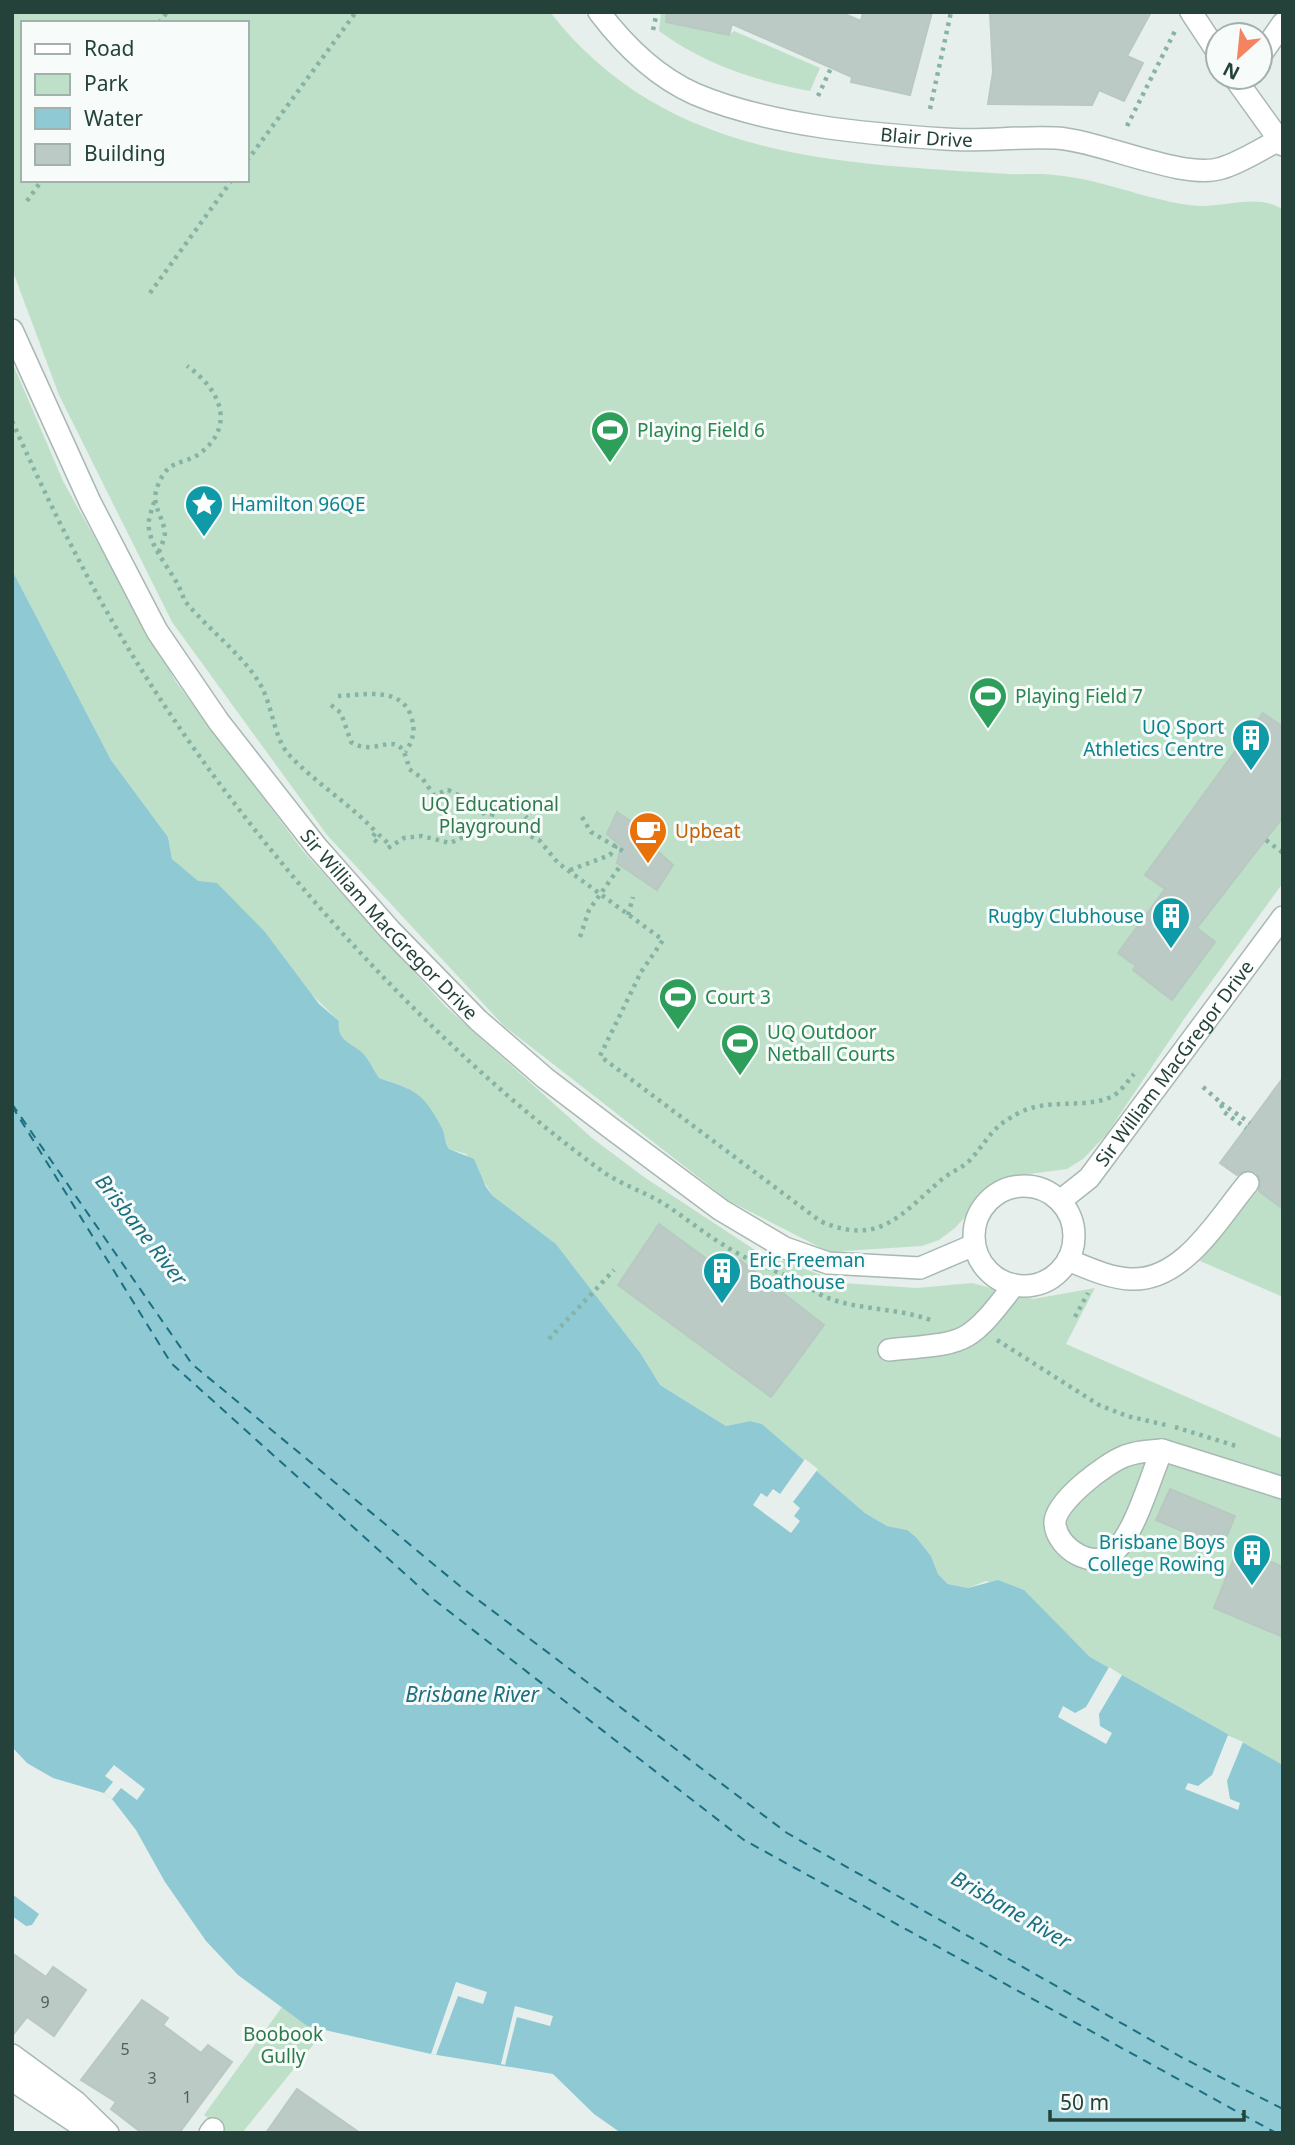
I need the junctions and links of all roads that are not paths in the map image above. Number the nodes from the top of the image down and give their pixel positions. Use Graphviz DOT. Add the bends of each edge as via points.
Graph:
graph roads {
  1 [pos="599,12"];
  2 [pos="1185,19"];
  3 [pos="1204,38"];
  4 [pos="1246,91"];
  5 [pos="1281,142"];
  6 [pos="12,330"];
  7 [pos="1283,918"];
  8 [pos="1248,1183"];
  9 [pos="1060,1201"];
  10 [pos="974,1245"];
  11 [pos="1068,1260"];
  12 [pos="1014,1285"];
  13 [pos="889,1350"];
  14 [pos="1162,1450"];
  15 [pos="1283,1489"];
  16 [pos="12,2055"];
  17 [pos="12,2080"];
  18 [pos="92,2133"];
  19 [pos="108,2133"];
  1 -- 5 [label="street, Blair Drive" via="617,36 658,72 695,94 766,115 834,128 947,139 1059,138 1181,167 1220,169"];
  2 -- 3 [label="street"];
  4 -- 5 [label="street"];
  6 -- 10 [label="street, Sir William MacGregor Drive" via="90,502 157,631 219,722 316,846 478,1020 612,1129 722,1210 785,1248 828,1263 920,1268"];
  7 -- 9 [label="street, Sir William MacGregor Drive" via="1089,1178"];
  8 -- 11 [label="street" via="1170,1271 1131,1279 1102,1274"];
  9 -- 10 [label="street" via="1027,1185 997,1193 978,1213"];
  9 -- 11 [label="street" via="1074,1232"];
  10 -- 12 [label="street" via="986,1269"];
  11 -- 12 [label="street" via="1047,1280"];
  12 -- 13 [label="street" via="981,1328 958,1343"];
  14 -- 14 [label="street" via="1124,1541 1113,1554 1083,1558 1067,1548 1054,1522 1067,1499 1123,1457"];
  14 -- 15 [label="street"];
  16 -- 19 [label="street" via="76,2102"];
  17 -- 18 [label="street"];
}
